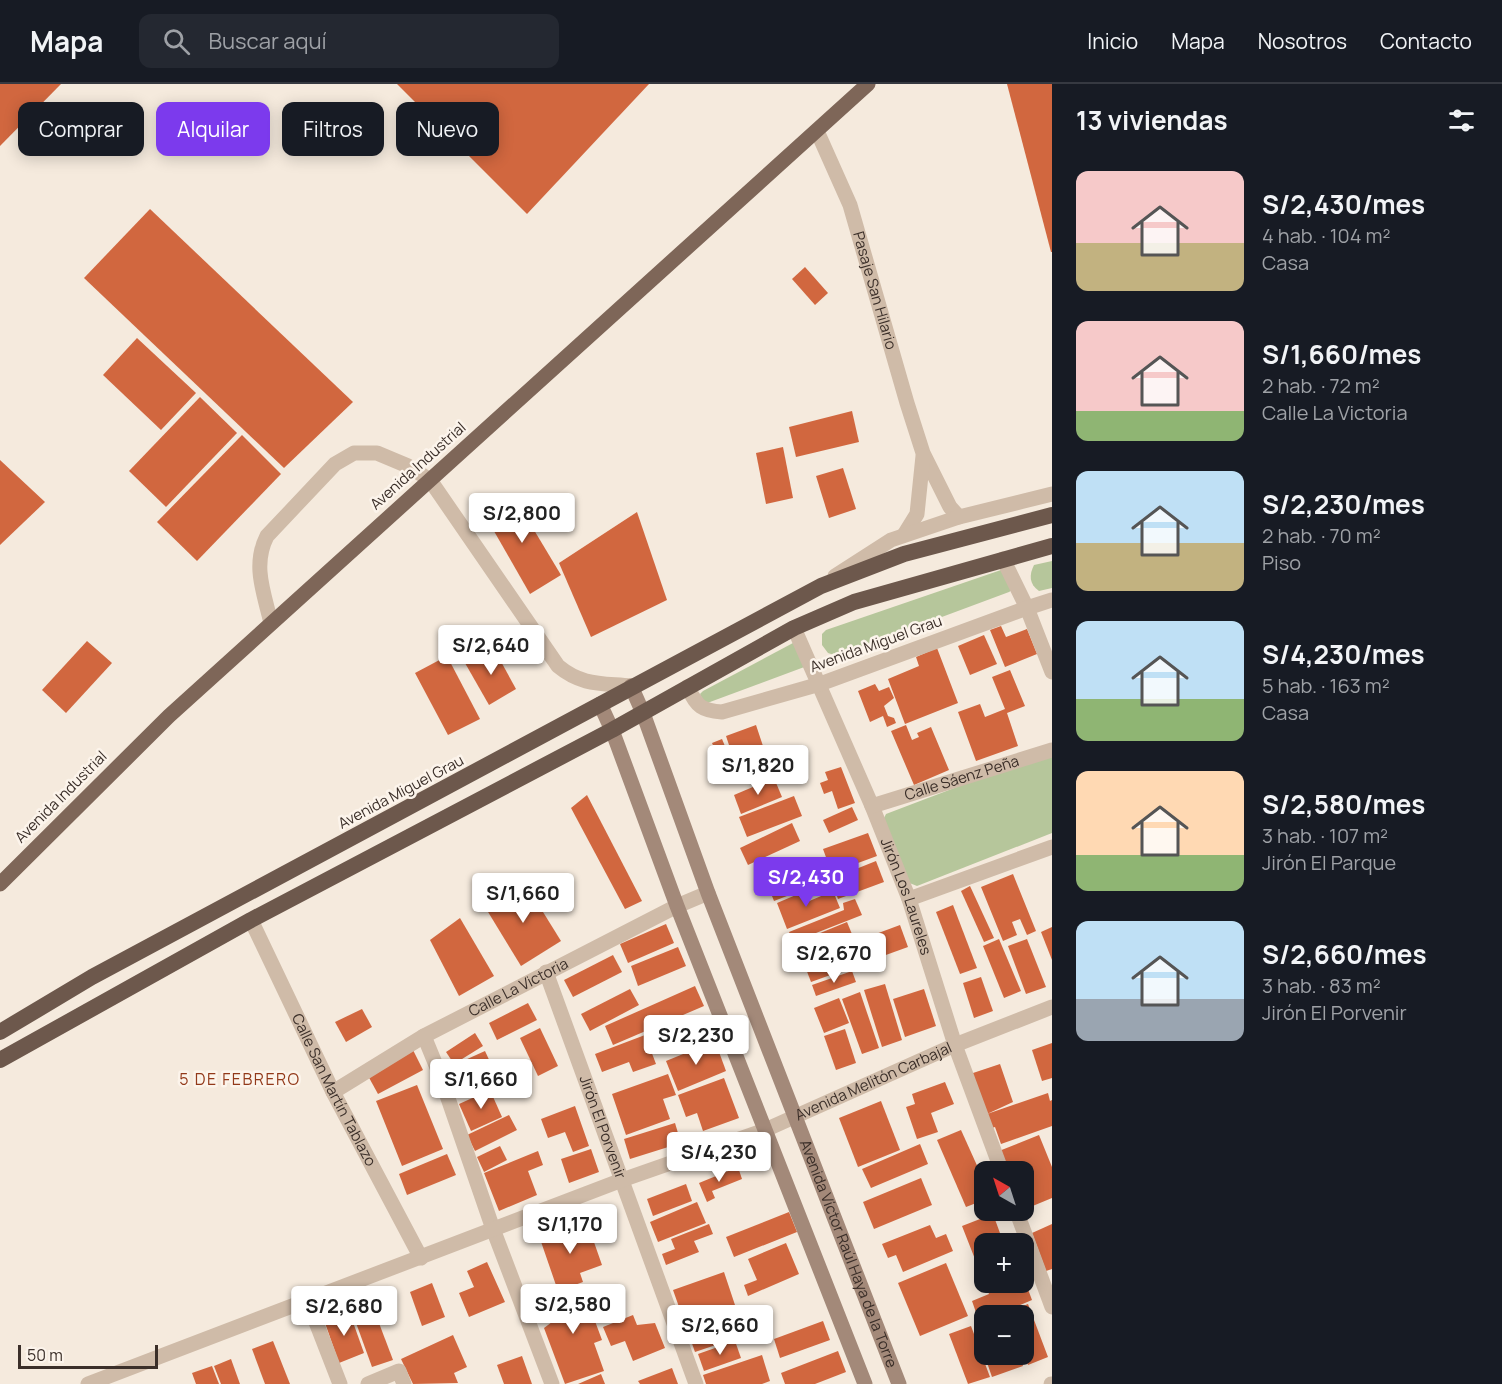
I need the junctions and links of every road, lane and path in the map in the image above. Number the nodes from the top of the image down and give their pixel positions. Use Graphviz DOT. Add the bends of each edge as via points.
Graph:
graph roads {
  1 [pos="868,84"];
  2 [pos="817,131"];
  3 [pos="923,453"];
  4 [pos="430,480"];
  5 [pos="1052,494"];
  6 [pos="1052,515"];
  7 [pos="959,518"];
  8 [pos="904,535"];
  9 [pos="1052,546"];
  10 [pos="1003,559"];
  11 [pos="821,586"];
  12 [pos="1052,600"];
  13 [pos="1027,608"];
  14 [pos="272,623"];
  15 [pos="794,628"];
  16 [pos="1052,672"];
  17 [pos="599,682"];
  18 [pos="820,684"];
  19 [pos="631,686"];
  20 [pos="687,687"];
  21 [pos="600,704"];
  22 [pos="643,713"];
  23 [pos="612,730"];
  24 [pos="1052,750"];
  25 [pos="872,806"];
  26 [pos="1052,847"];
  27 [pos="0,884"];
  28 [pos="708,893"];
  29 [pos="909,899"];
  30 [pos="677,906"];
  31 [pos="251,920"];
  32 [pos="546,972"];
  33 [pos="1052,1007"];
  34 [pos="0,1032"];
  35 [pos="424,1036"];
  36 [pos="955,1045"];
  37 [pos="0,1060"];
  38 [pos="333,1092"];
  39 [pos="796,1115"];
  40 [pos="765,1130"];
  41 [pos="998,1161"];
  42 [pos="622,1180"];
  43 [pos="1020,1221"];
  44 [pos="493,1229"];
  45 [pos="421,1258"];
  46 [pos="307,1299"];
  47 [pos="1052,1307"];
  48 [pos="113,1379"];
  49 [pos="88,1384"];
  50 [pos="340,1384"];
  51 [pos="368,1384"];
  52 [pos="404,1384"];
  53 [pos="552,1384"];
  54 [pos="696,1384"];
  55 [pos="864,1384"];
  56 [pos="899,1384"];
  1 -- 2 [label="main road, Avenida Industrial"];
  2 -- 3 [label="street, Pasaje San Hilario" via="850,205"];
  2 -- 4 [label="main road, Avenida Industrial"];
  3 -- 7 [label="street, Pasaje San Hilario"];
  3 -- 8 [label="street, Pasaje San Hilario" via="917,514"];
  4 -- 14 [label="main road, Avenida Industrial"];
  4 -- 14 [label="street" via="377,453 354,453 334,464 260,548 262,586"];
  4 -- 17 [label="street" via="558,666 584,682"];
  5 -- 7 [label="street, Avenida Miguel Grau"];
  6 -- 11 [label="highway, Avenida Miguel Grau" via="904,554"];
  7 -- 8 [label="street, Avenida Miguel Grau"];
  8 -- 11 [label="street, Avenida Miguel Grau"];
  9 -- 10 [label="highway"];
  10 -- 13 [label="street"];
  10 -- 15 [label="highway" via="854,602"];
  11 -- 19 [label="highway, Avenida Miguel Grau"];
  12 -- 13 [label="street, Avenida Miguel Grau"];
  13 -- 16 [label="street"];
  13 -- 18 [label="street, Avenida Miguel Grau"];
  14 -- 27 [label="main road, Avenida Industrial" via="169,716"];
  15 -- 18 [label="street, Jirón Los Laureles"];
  15 -- 20 [label="highway"];
  17 -- 19 [label="street"];
  17 -- 21 [label="street"];
  18 -- 20 [label="street, Avenida Miguel Grau" via="722,712 698,706"];
  18 -- 25 [label="street, Jirón Los Laureles"];
  19 -- 21 [label="highway, Avenida Miguel Grau"];
  19 -- 22 [label="main road, Avenida Víctor Raúl Haya de la Torre"];
  20 -- 22 [label="highway"];
  21 -- 23 [label="main road"];
  21 -- 34 [label="highway, Avenida Miguel Grau" via="92,977"];
  22 -- 23 [label="highway"];
  22 -- 28 [label="main road, Avenida Víctor Raúl Haya de la Torre"];
  23 -- 30 [label="main road"];
  23 -- 31 [label="highway"];
  24 -- 25 [label="street, Calle Sáenz Peña"];
  25 -- 29 [label="street, Jirón Los Laureles"];
  26 -- 29 [label="street"];
  28 -- 30 [label="street, Calle La Victoria"];
  28 -- 39 [label="main road, Avenida Víctor Raúl Haya de la Torre"];
  29 -- 36 [label="street, Jirón Los Laureles"];
  30 -- 32 [label="street, Calle La Victoria"];
  30 -- 40 [label="main road"];
  31 -- 37 [label="highway"];
  31 -- 38 [label="street, Calle San Martín Tablazo"];
  32 -- 35 [label="street, Calle La Victoria"];
  32 -- 42 [label="street, Jirón El Porvenir"];
  33 -- 36 [label="street, Avenida Melitón Carbajal"];
  35 -- 38 [label="street, Calle La Victoria"];
  35 -- 44 [label="street"];
  36 -- 39 [label="street, Avenida Melitón Carbajal"];
  36 -- 41 [label="street, Jirón Los Laureles"];
  38 -- 45 [label="street, Calle San Martín Tablazo"];
  39 -- 40 [label="street, Avenida Melitón Carbajal"];
  39 -- 56 [label="main road, Avenida Víctor Raúl Haya de la Torre"];
  40 -- 42 [label="street, Avenida Melitón Carbajal"];
  40 -- 55 [label="main road"];
  42 -- 44 [label="street, Avenida Melitón Carbajal"];
  42 -- 54 [label="street, Jirón El Porvenir"];
  43 -- 47 [label="street"];
  44 -- 45 [label="street, Avenida Melitón Carbajal"];
  44 -- 53 [label="street"];
  45 -- 46 [label="street, Avenida Melitón Carbajal"];
  46 -- 48 [label="street, Avenida Melitón Carbajal"];
  46 -- 50 [label="street"];
  48 -- 49 [label="street, Avenida Melitón Carbajal"];
  51 -- 52 [label="street" via="399,1371"];
}
